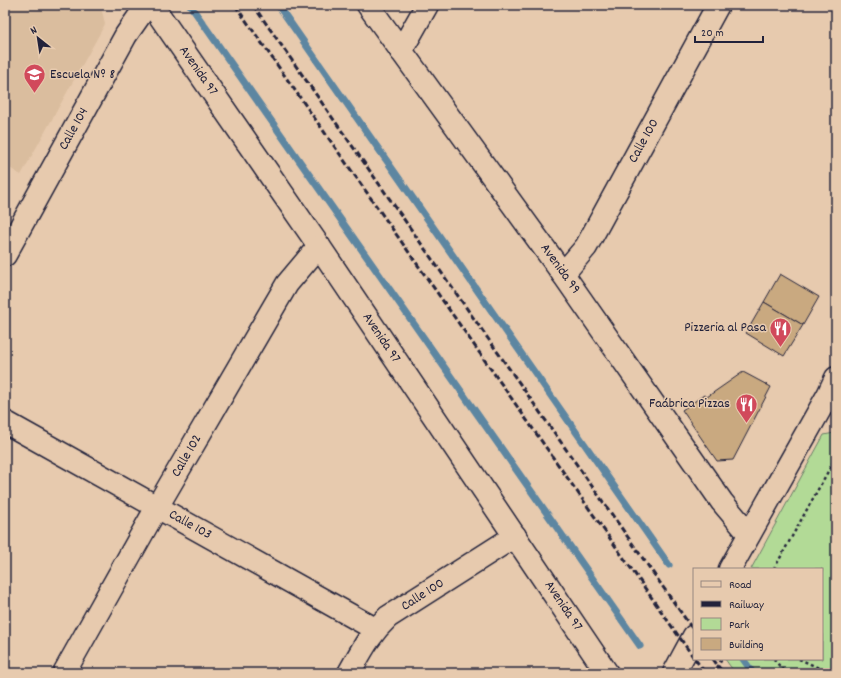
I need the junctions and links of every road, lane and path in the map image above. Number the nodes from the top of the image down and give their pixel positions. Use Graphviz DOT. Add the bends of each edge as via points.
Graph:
graph roads {
  1 [pos="147,5"];
  2 [pos="152,5"];
  3 [pos="368,5"];
  4 [pos="427,5"];
  5 [pos="718,5"];
  6 [pos="401,51"];
  7 [pos="319,246"];
  8 [pos="5,255"];
  9 [pos="563,274"];
  10 [pos="833,391"];
  11 [pos="5,422"];
  12 [pos="836,457"];
  13 [pos="157,507"];
  14 [pos="749,534"];
  15 [pos="515,536"];
  16 [pos="731,568"];
  17 [pos="775,568"];
  18 [pos="376,629"];
  19 [pos="693,638"];
  20 [pos="721,660"];
  21 [pos="775,660"];
  22 [pos="801,660"];
  23 [pos="64,673"];
  24 [pos="350,673"];
  25 [pos="607,673"];
  26 [pos="674,673"];
  27 [pos="714,673"];
  28 [pos="785,673"];
  29 [pos="830,673"];
  1 -- 8 [label="street, Calle 104" via="126,35"];
  2 -- 7 [label="street, Avenida 97"];
  3 -- 6 [label="street, Avenida 99"];
  4 -- 6 [label="street"];
  5 -- 9 [label="street, Calle 100" via="586,247"];
  6 -- 9 [label="street, Avenida 99"];
  7 -- 13 [label="street, Calle 102" via="287,284"];
  7 -- 15 [label="street, Avenida 97"];
  9 -- 14 [label="street, Avenida 99" via="722,502"];
  10 -- 14 [label="street"];
  11 -- 13 [label="street, Calle 103"];
  12 -- 17 [label="path"];
  13 -- 18 [label="street, Calle 103"];
  13 -- 23 [label="street, Calle 102"];
  14 -- 16 [label="street"];
  15 -- 18 [label="street, Calle 100" via="388,617"];
  15 -- 25 [label="street, Avenida 97"];
  18 -- 24 [label="street, Calle 100" via="368,638"];
  19 -- 26 [label="street"];
  20 -- 27 [label="path"];
  21 -- 28 [label="path"];
  22 -- 29 [label="path"];
}
